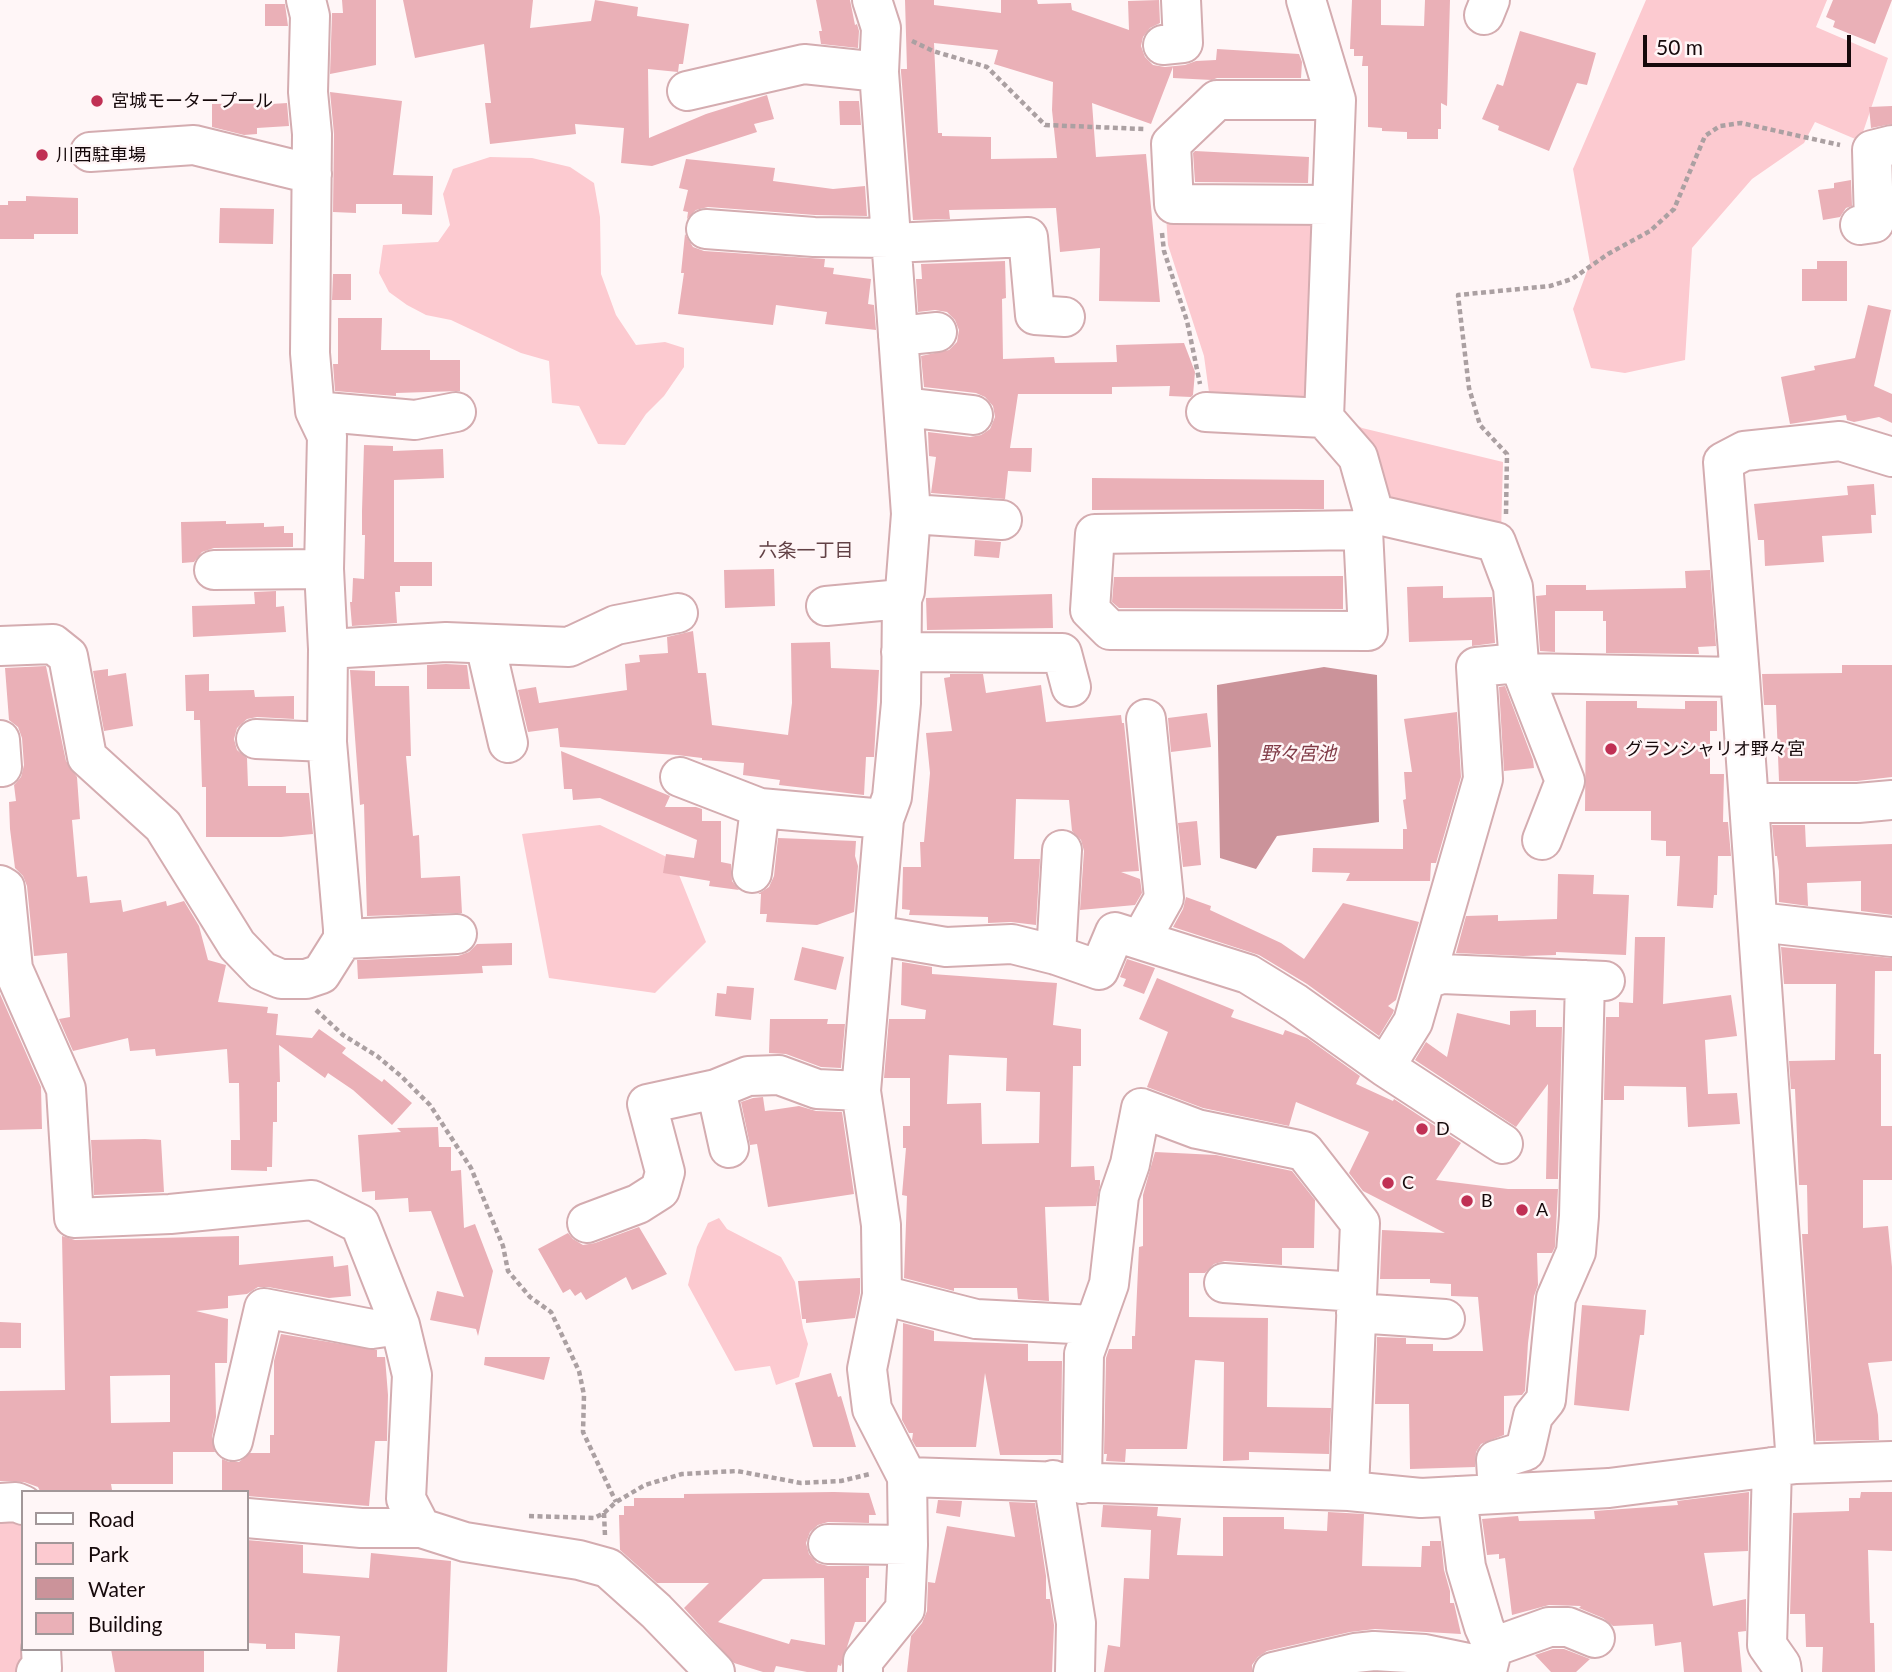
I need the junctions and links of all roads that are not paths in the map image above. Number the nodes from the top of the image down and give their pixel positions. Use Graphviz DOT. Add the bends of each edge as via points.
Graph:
graph roads {
  1 [pos="306,0"];
  2 [pos="1181,0"];
  3 [pos="1306,0"];
  4 [pos="877,14"];
  5 [pos="1163,45"];
  6 [pos="879,72"];
  7 [pos="687,91"];
  8 [pos="1336,100"];
  9 [pos="1882,148"];
  10 [pos="90,152"];
  11 [pos="312,174"];
  12 [pos="1332,205"];
  13 [pos="1860,225"];
  14 [pos="723,238"];
  15 [pos="890,240"];
  16 [pos="1065,317"];
  17 [pos="937,332"];
  18 [pos="898,336"];
  19 [pos="904,407"];
  20 [pos="314,411"];
  21 [pos="456,412"];
  22 [pos="1206,412"];
  23 [pos="973,415"];
  24 [pos="1324,418"];
  25 [pos="1892,457"];
  26 [pos="911,514"];
  27 [pos="1002,520"];
  28 [pos="1369,522"];
  29 [pos="324,569"];
  30 [pos="214,570"];
  31 [pos="902,599"];
  32 [pos="826,606"];
  33 [pos="678,613"];
  34 [pos="485,643"];
  35 [pos="0,646"];
  36 [pos="328,649"];
  37 [pos="901,652"];
  38 [pos="1521,668"];
  39 [pos="1740,677"];
  40 [pos="1072,687"];
  41 [pos="1146,719"];
  42 [pos="256,739"];
  43 [pos="327,742"];
  44 [pos="508,743"];
  45 [pos="680,777"];
  46 [pos="1892,800"];
  47 [pos="1750,803"];
  48 [pos="760,808"];
  49 [pos="884,819"];
  50 [pos="1542,839"];
  51 [pos="1062,850"];
  52 [pos="752,873"];
  53 [pos="0,885"];
  54 [pos="1758,922"];
  55 [pos="457,934"];
  56 [pos="875,935"];
  57 [pos="1892,936"];
  58 [pos="343,939"];
  59 [pos="1141,939"];
  60 [pos="1056,955"];
  61 [pos="1426,978"];
  62 [pos="1385,1067"];
  63 [pos="716,1089"];
  64 [pos="861,1091"];
  65 [pos="1503,1144"];
  66 [pos="729,1148"];
  67 [pos="587,1223"];
  68 [pos="1223,1283"];
  69 [pos="882,1295"];
  70 [pos="1356,1302"];
  71 [pos="1445,1319"];
  72 [pos="400,1325"];
  73 [pos="1093,1325"];
  74 [pos="233,1441"];
  75 [pos="1892,1461"];
  76 [pos="1784,1466"];
  77 [pos="905,1472"];
  78 [pos="1068,1482"];
  79 [pos="1349,1491"];
  80 [pos="1498,1493"];
  81 [pos="1457,1496"];
  82 [pos="0,1503"];
  83 [pos="21,1504"];
  84 [pos="248,1518"];
  85 [pos="421,1528"];
  86 [pos="828,1544"];
  87 [pos="908,1545"];
  88 [pos="1595,1638"];
  89 [pos="1493,1647"];
  90 [pos="41,1651"];
  91 [pos="36,1672"];
  92 [pos="715,1672"];
  93 [pos="863,1672"];
  94 [pos="1075,1672"];
  95 [pos="1273,1672"];
  96 [pos="1782,1672"];
  1 -- 11 [label="street"];
  2 -- 5 [label="street" via="1183,43"];
  3 -- 8 [label="street"];
  4 -- 6 [label="street"];
  6 -- 7 [label="street" via="804,64"];
  6 -- 15 [label="street"];
  8 -- 12 [label="street"];
  8 -- 12 [label="street" via="1217,100 1171,144 1174,204"];
  9 -- 13 [label="street" via="1874,223"];
  10 -- 11 [label="street" via="194,145"];
  11 -- 20 [label="street" via="310,353"];
  12 -- 24 [label="street"];
  14 -- 15 [label="street"];
  15 -- 16 [label="street" via="1028,237 1035,314"];
  15 -- 18 [label="street"];
  17 -- 18 [label="street"];
  18 -- 19 [label="street"];
  19 -- 23 [label="street"];
  19 -- 26 [label="street"];
  20 -- 21 [label="street" via="415,420"];
  20 -- 29 [label="street" via="327,436"];
  22 -- 24 [label="street"];
  24 -- 28 [label="street" via="1358,457"];
  25 -- 39 [label="street" via="1840,441 1744,451 1723,462"];
  26 -- 27 [label="street"];
  26 -- 31 [label="street"];
  28 -- 28 [label="street" via="1095,534 1090,610 1110,630 1368,631"];
  28 -- 38 [label="street" via="1496,542 1513,587"];
  29 -- 30 [label="street"];
  29 -- 36 [label="street"];
  31 -- 32 [label="street"];
  31 -- 37 [label="street"];
  33 -- 34 [label="street" via="616,625 569,647"];
  34 -- 36 [label="street"];
  34 -- 44 [label="street"];
  35 -- 58 [label="street" via="53,645 68,656 87,757 163,826 237,945 262,971 281,979 321,974"];
  36 -- 43 [label="street"];
  37 -- 40 [label="street" via="1062,653"];
  37 -- 49 [label="street" via="892,797"];
  38 -- 39 [label="street"];
  38 -- 50 [label="street" via="1565,781"];
  38 -- 61 [label="street" via="1476,667 1483,779"];
  39 -- 47 [label="street"];
  41 -- 59 [label="street" via="1164,898"];
  42 -- 43 [label="street"];
  43 -- 58 [label="street"];
  45 -- 48 [label="street"];
  46 -- 47 [label="street"];
  47 -- 54 [label="street"];
  48 -- 49 [label="street"];
  48 -- 52 [label="street"];
  49 -- 56 [label="street"];
  51 -- 60 [label="street"];
  53 -- 72 [label="street" via="5,888 13,969 66,1089 74,1218 312,1200 360,1224"];
  54 -- 57 [label="street"];
  54 -- 76 [label="street"];
  55 -- 58 [label="street"];
  56 -- 60 [label="street" via="946,947 1012,944"];
  56 -- 64 [label="street"];
  59 -- 60 [label="street" via="1115,932 1099,970"];
  59 -- 62 [label="street" via="1248,974"];
  61 -- 62 [label="street" via="1413,1022"];
  61 -- 80 [label="street" via="1442,974 1595,981 1576,1252 1556,1298 1546,1401 1533,1416 1525,1451 1496,1460"];
  62 -- 65 [label="street"];
  63 -- 64 [label="street" via="748,1076 779,1075 817,1089"];
  63 -- 66 [label="street"];
  63 -- 67 [label="street" via="647,1104 665,1172 660,1190"];
  64 -- 69 [label="street" via="881,1225"];
  68 -- 70 [label="street"];
  69 -- 73 [label="street" via="976,1319"];
  69 -- 77 [label="street" via="867,1369 872,1409"];
  70 -- 71 [label="street"];
  70 -- 73 [label="street" via="1360,1223 1304,1151 1197,1129 1141,1108 1119,1196 1109,1284"];
  70 -- 79 [label="street"];
  72 -- 74 [label="street" via="372,1329 264,1308"];
  72 -- 85 [label="street" via="412,1375 406,1499"];
  73 -- 78 [label="street" via="1084,1354"];
  75 -- 76 [label="street"];
  76 -- 80 [label="street" via="1609,1488"];
  76 -- 96 [label="street" via="1767,1645"];
  77 -- 78 [label="street"];
  77 -- 87 [label="street"];
  78 -- 79 [label="street"];
  78 -- 94 [label="street"];
  79 -- 81 [label="street"];
  80 -- 81 [label="street"];
  81 -- 89 [label="street" via="1466,1567"];
  82 -- 83 [label="street"];
  84 -- 85 [label="street"];
  85 -- 92 [label="street" via="466,1542 608,1568"];
  86 -- 87 [label="street"];
  87 -- 93 [label="street" via="905,1609 863,1661"];
  88 -- 89 [label="street" via="1568,1627 1549,1627"];
  89 -- 95 [label="street" via="1489,1667 1425,1654 1374,1651"];
  90 -- 91 [label="street" via="42,1668"];
}
